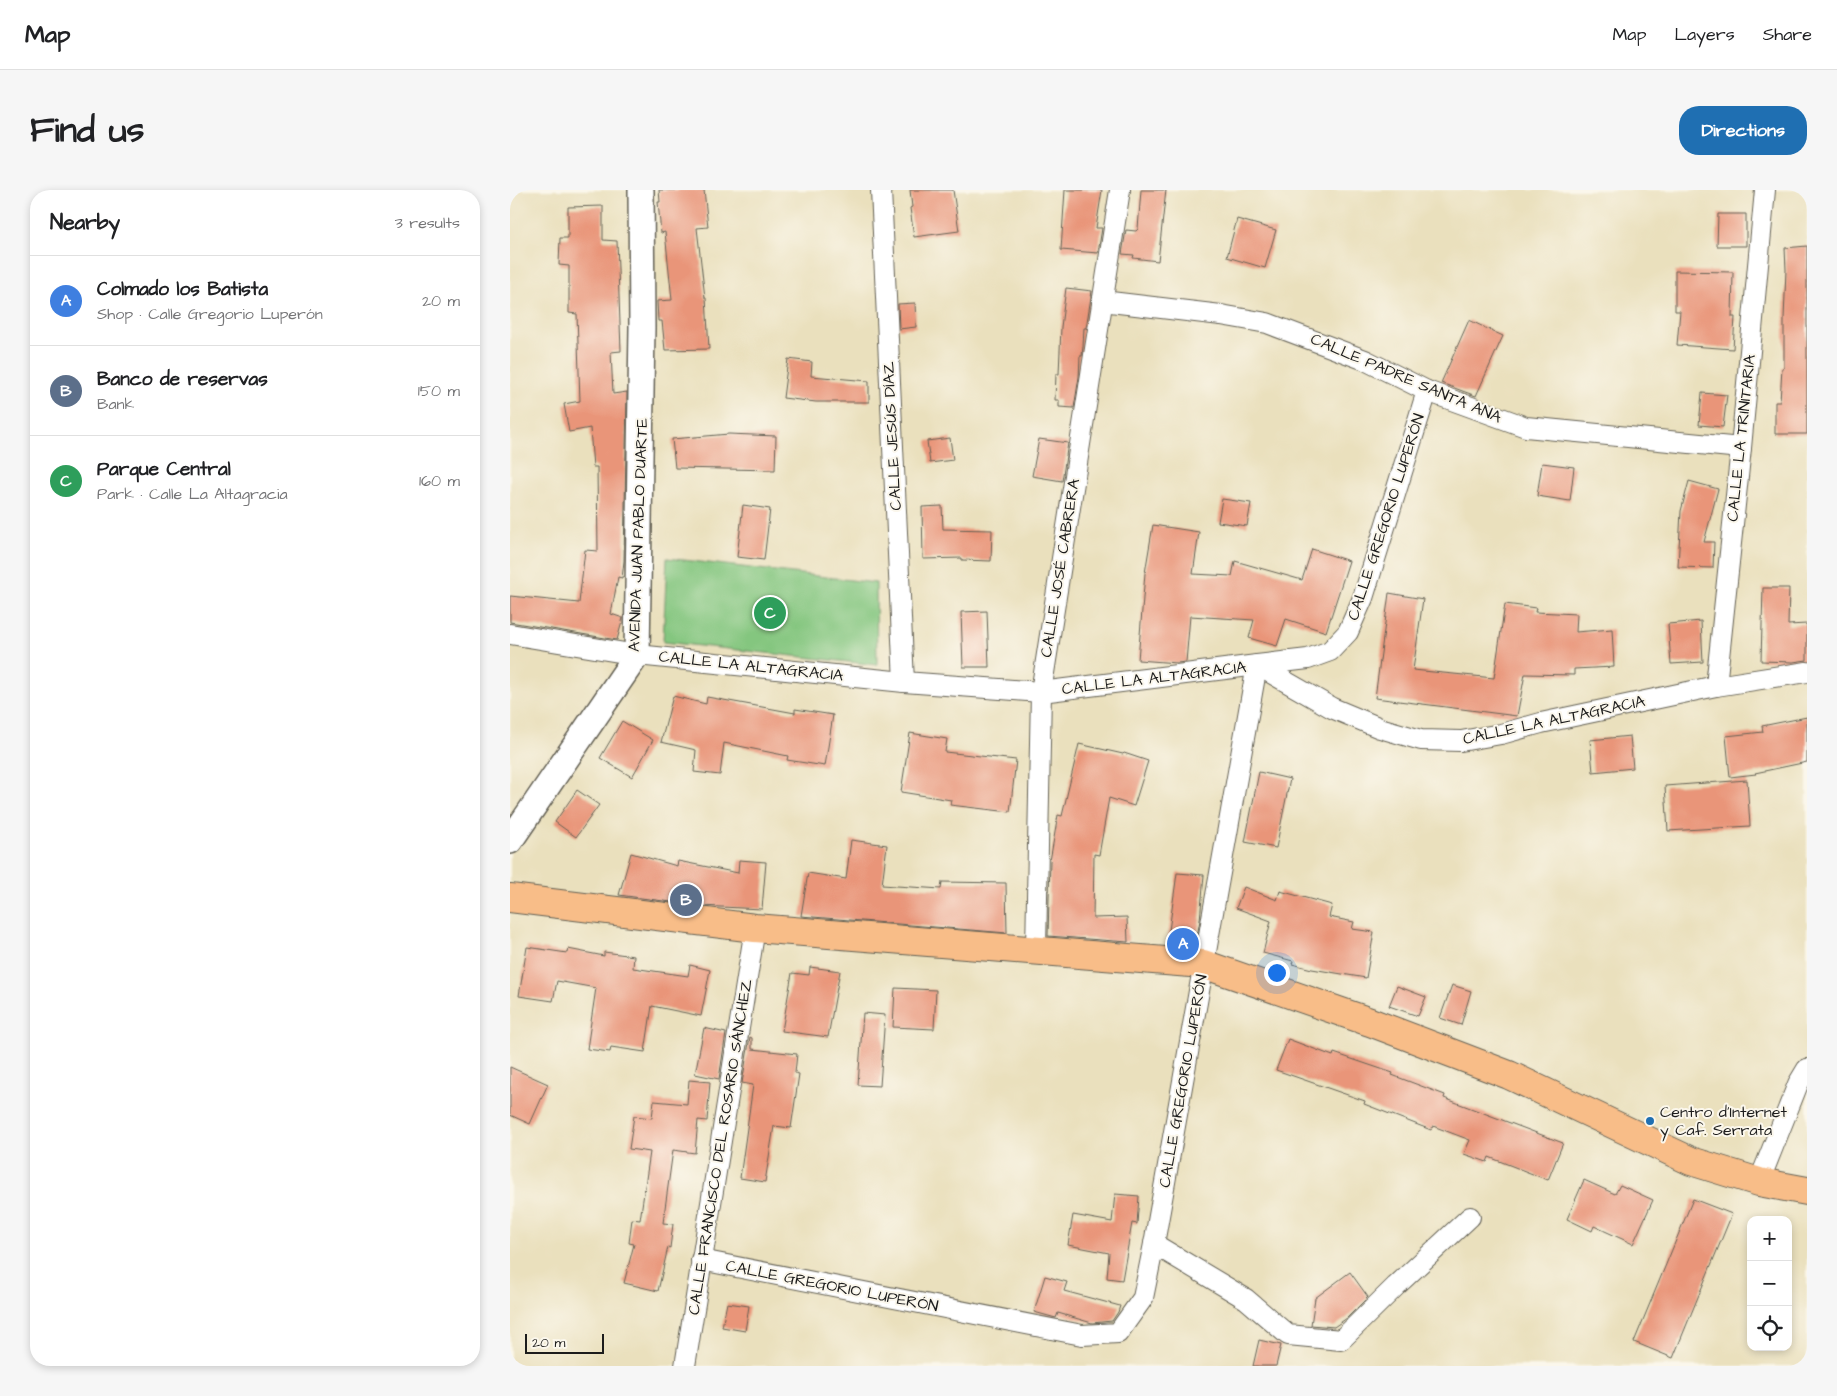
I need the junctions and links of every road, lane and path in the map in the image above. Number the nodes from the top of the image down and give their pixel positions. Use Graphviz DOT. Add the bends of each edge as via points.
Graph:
graph roads {
  1 [pos="641,190"];
  2 [pos="881,190"];
  3 [pos="1120,190"];
  4 [pos="1765,190"];
  5 [pos="1102,301"];
  6 [pos="1427,390"];
  7 [pos="1741,448"];
  8 [pos="510,634"];
  9 [pos="637,655"];
  10 [pos="1257,665"];
  11 [pos="1807,672"];
  12 [pos="904,682"];
  13 [pos="1716,686"];
  14 [pos="1041,692"];
  15 [pos="510,841"];
  16 [pos="510,898"];
  17 [pos="755,928"];
  18 [pos="1036,949"];
  19 [pos="1203,964"];
  20 [pos="1807,1069"];
  21 [pos="1759,1182"];
  22 [pos="1807,1191"];
  23 [pos="1470,1217"];
  24 [pos="1154,1244"];
  25 [pos="701,1260"];
  26 [pos="685,1366"];
  1 -- 9 [label="street, AVENIDA JUAN PABLO DUARTE"];
  2 -- 12 [label="street, CALLE JESÚS DÍAZ"];
  3 -- 5 [label="street, CALLE JOSÉ CABRERA"];
  4 -- 7 [label="street, CALLE LA TRINITARIA"];
  5 -- 6 [label="street, CALLE PADRE SANTA ANA" via="1221,315 1267,324 1365,360"];
  5 -- 14 [label="street, CALLE JOSÉ CABRERA"];
  6 -- 7 [label="street, CALLE PADRE SANTA ANA" via="1526,427"];
  6 -- 10 [label="street, CALLE GREGORIO LUPERÓN" via="1363,598 1348,632 1330,651 1308,659"];
  7 -- 13 [label="street, CALLE LA TRINITARIA"];
  8 -- 9 [label="street, CALLE LA ALTAGRACIA"];
  9 -- 12 [label="street, CALLE LA ALTAGRACIA"];
  9 -- 15 [label="street, AVENIDA JUAN PABLO DUARTE"];
  10 -- 13 [label="street, CALLE LA ALTAGRACIA" via="1332,708 1380,728 1422,740 1461,741 1501,734"];
  10 -- 14 [label="street, CALLE LA ALTAGRACIA"];
  10 -- 19 [label="street, CALLE GREGORIO LUPERÓN"];
  11 -- 13 [label="street, CALLE LA ALTAGRACIA"];
  12 -- 14 [label="street, CALLE LA ALTAGRACIA"];
  14 -- 18 [label="street, CALLE JOSÉ CABRERA"];
  16 -- 17 [label="main road"];
  17 -- 18 [label="main road"];
  17 -- 25 [label="street, CALLE FRANCISCO DEL ROSARIO SÁNCHEZ"];
  18 -- 19 [label="main road"];
  19 -- 21 [label="main road" via="1370,1022 1509,1076 1691,1161"];
  19 -- 24 [label="street, CALLE GREGORIO LUPERÓN"];
  20 -- 21 [label="street"];
  21 -- 22 [label="main road"];
  23 -- 24 [label="street" via="1341,1340 1288,1335 1246,1299"];
  24 -- 25 [label="street, CALLE GREGORIO LUPERÓN" via="1143,1298 1118,1333 1082,1335"];
  25 -- 26 [label="street, CALLE FRANCISCO DEL ROSARIO SÁNCHEZ"];
}
